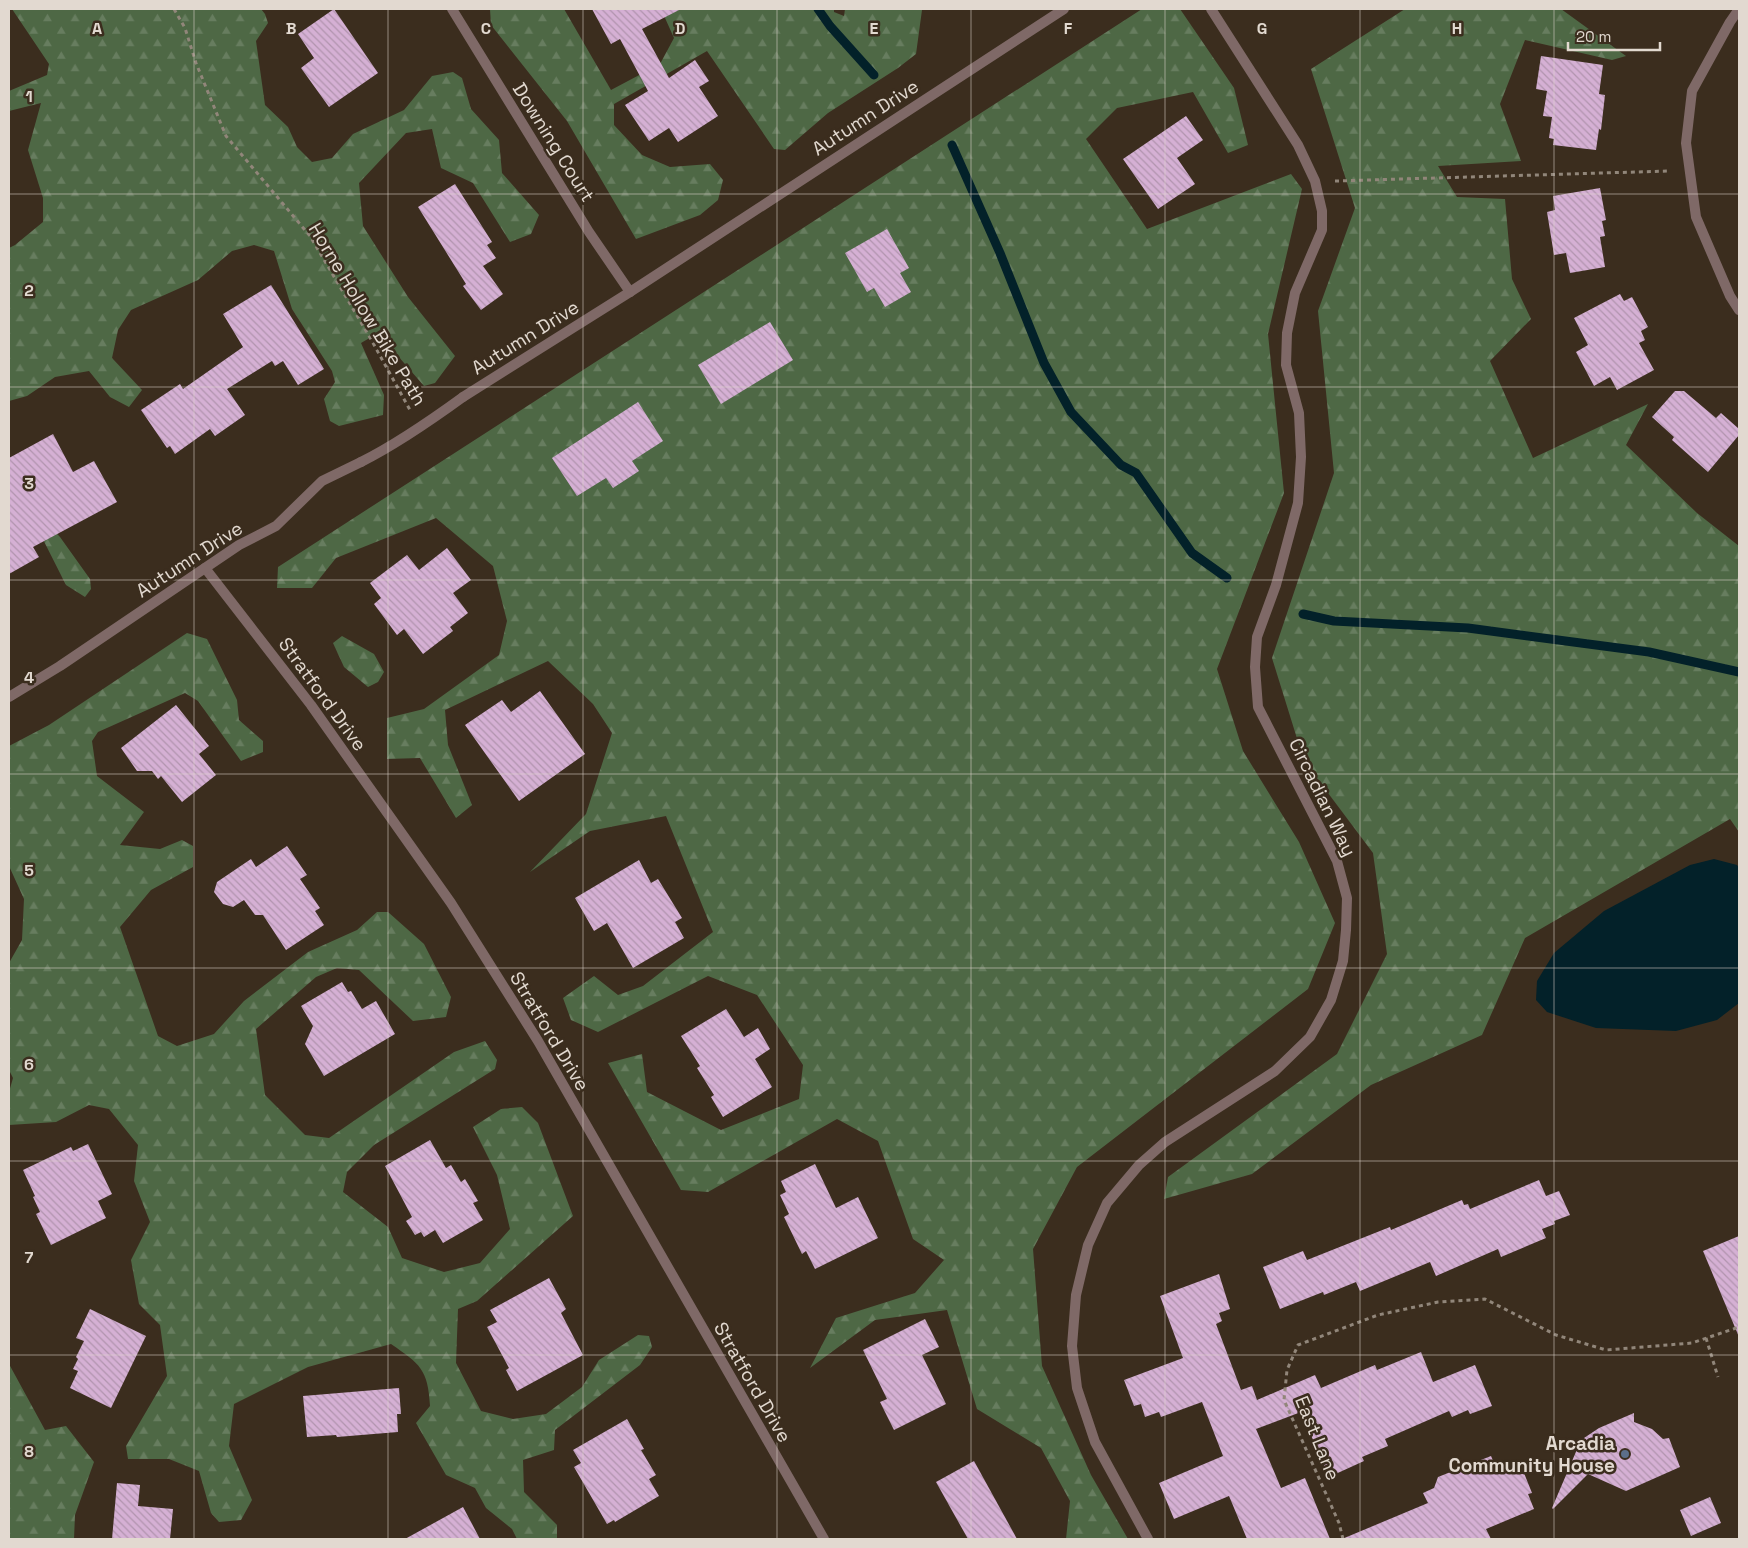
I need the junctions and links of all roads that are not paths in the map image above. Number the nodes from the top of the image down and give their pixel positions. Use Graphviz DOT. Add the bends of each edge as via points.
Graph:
graph roads {
  1 [pos="452,9"];
  2 [pos="1064,9"];
  3 [pos="1211,9"];
  4 [pos="1739,9"];
  5 [pos="630,292"];
  6 [pos="1739,310"];
  7 [pos="206,568"];
  8 [pos="9,697"];
  9 [pos="824,1539"];
  10 [pos="1148,1539"];
  1 -- 5 [label="street, Downing Court" via="589,232"];
  2 -- 5 [label="street, Autumn Drive"];
  3 -- 10 [label="street, Circadian Way" via="1298,145 1315,181 1322,211 1322,230 1295,293 1287,333 1286,365 1299,413 1298,504 1276,585 1256,637 1256,667 1258,707 1337,861 1347,898 1346,930 1343,962 1331,1000 1310,1037 1276,1071 1165,1142 1139,1165 1107,1203 1088,1245 1076,1295 1072,1346 1077,1388 1095,1442"];
  4 -- 6 [label="street" via="1692,91 1686,142 1696,217"];
  5 -- 7 [label="street, Autumn Drive" via="384,451 322,481 276,526 239,545"];
  7 -- 8 [label="street, Autumn Drive"];
  7 -- 9 [label="street, Stratford Drive" via="311,705 451,903 538,1042"];
}
